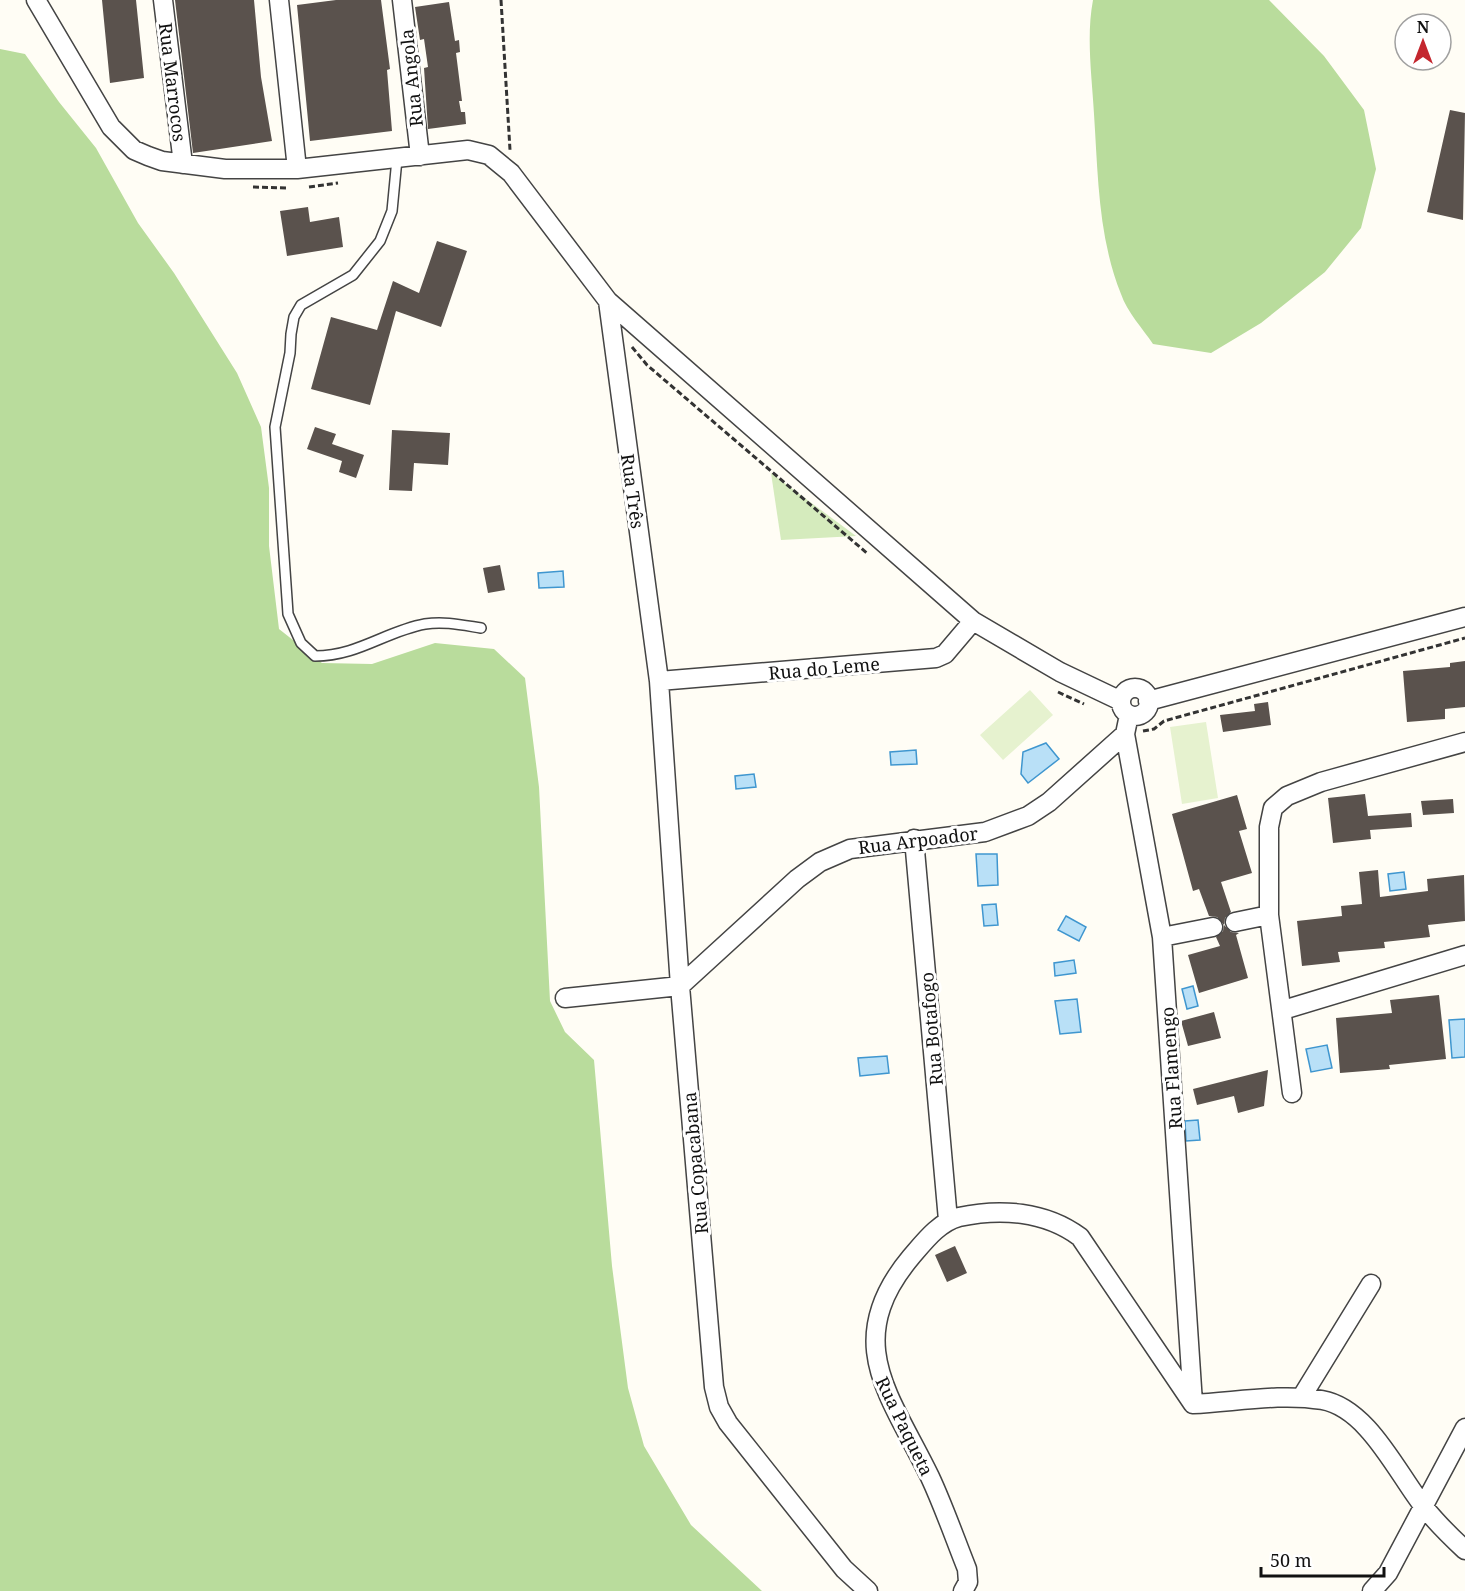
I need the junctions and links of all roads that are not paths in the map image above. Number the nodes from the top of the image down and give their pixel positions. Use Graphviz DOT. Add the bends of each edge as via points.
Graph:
graph roads {
  1 [pos="36,0"];
  2 [pos="163,0"];
  3 [pos="279,0"];
  4 [pos="402,0"];
  5 [pos="420,156"];
  6 [pos="397,159"];
  7 [pos="183,164"];
  8 [pos="297,178"];
  9 [pos="608,301"];
  10 [pos="1465,617"];
  11 [pos="973,621"];
  12 [pos="481,628"];
  13 [pos="659,681"];
  14 [pos="1126,720"];
  15 [pos="1465,742"];
  16 [pos="914,839"];
  17 [pos="1269,915"];
  18 [pos="1235,922"];
  19 [pos="1213,927"];
  20 [pos="1162,937"];
  21 [pos="1465,955"];
  22 [pos="680,987"];
  23 [pos="565,998"];
  24 [pos="1283,1010"];
  25 [pos="1292,1093"];
  26 [pos="948,1220"];
  27 [pos="1371,1284"];
  28 [pos="1301,1398"];
  29 [pos="1193,1404"];
  30 [pos="1465,1428"];
  31 [pos="1423,1506"];
  32 [pos="1465,1550"];
  33 [pos="967,1590"];
  34 [pos="868,1591"];
  35 [pos="1372,1591"];
  1 -- 7 [label="street" via="121,139 147,156"];
  2 -- 7 [label="street, Rua Marrocos"];
  3 -- 8 [label="street"];
  4 -- 5 [label="street, Rua Angola"];
  5 -- 6 [label="street"];
  5 -- 9 [label="street" via="478,152 496,160 511,173"];
  6 -- 8 [label="street"];
  6 -- 12 [label="lane" via="392,211 380,241 352,275 302,305 294,317 275,428 288,614 301,643 315,656 353,652 425,624"];
  7 -- 8 [label="street"];
  9 -- 11 [label="street"];
  9 -- 13 [label="street, Rua Três"];
  10 -- 14 [label="street, Rua Arpoador" via="1149,701 1143,713"];
  11 -- 13 [label="street, Rua do Leme" via="945,654 936,658"];
  11 -- 14 [label="street" via="1060,672"];
  13 -- 22 [label="street, Rua Copacabana"];
  14 -- 16 [label="street, Rua Arpoador" via="1049,802 1028,816 986,832"];
  14 -- 20 [label="street, Rua Flamengo"];
  15 -- 17 [label="street" via="1321,782 1287,796 1273,808 1269,827"];
  16 -- 22 [label="street, Rua Arpoador" via="850,849 820,862"];
  16 -- 26 [label="street, Rua Botafogo"];
  17 -- 18 [label="street"];
  17 -- 24 [label="street"];
  19 -- 20 [label="street"];
  20 -- 29 [label="street, Rua Flamengo"];
  21 -- 24 [label="street"];
  22 -- 23 [label="street"];
  22 -- 34 [label="street, Rua Copacabana" via="711,1362 719,1407 728,1424 844,1569"];
  24 -- 25 [label="street"];
  26 -- 29 [label="street" via="983,1212 1009,1212 1036,1216 1080,1237"];
  26 -- 33 [label="street, Rua Paqueta" via="920,1246 893,1283 882,1308 875,1352 885,1391 930,1478 967,1569"];
  27 -- 28 [label="street"];
  28 -- 29 [label="street"];
  28 -- 31 [label="street" via="1324,1400 1363,1422"];
  30 -- 31 [label="street"];
  31 -- 32 [label="street"];
  31 -- 35 [label="street" via="1388,1573"];
}
